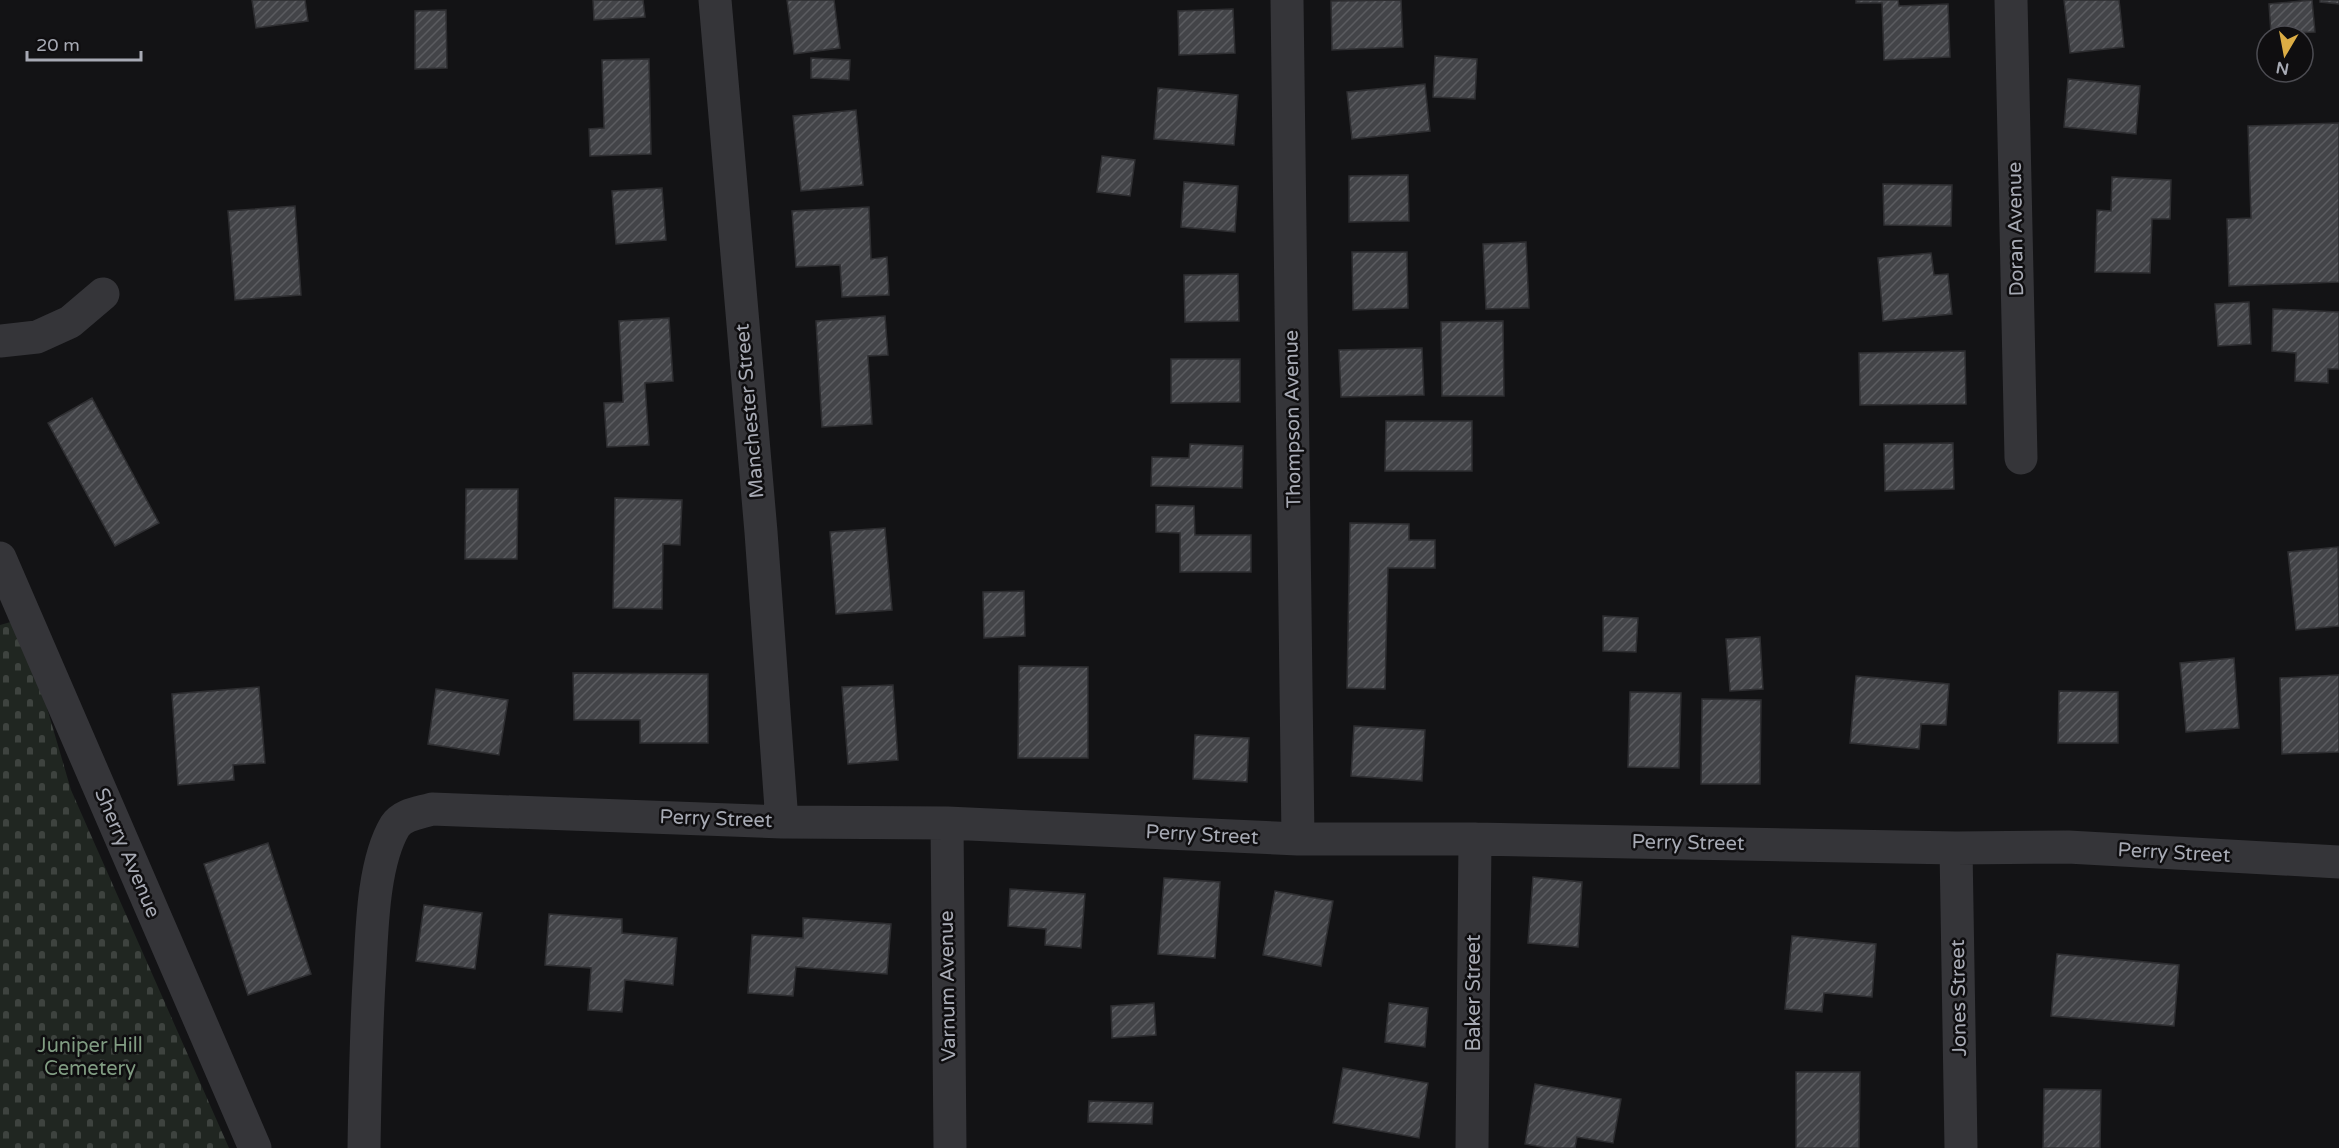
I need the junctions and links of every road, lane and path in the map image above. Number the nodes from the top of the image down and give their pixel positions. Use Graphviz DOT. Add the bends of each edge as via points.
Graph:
graph roads {
  1 [pos="715,0"];
  2 [pos="1287,0"];
  3 [pos="2011,0"];
  4 [pos="103,294"];
  5 [pos="0,341"];
  6 [pos="2021,458"];
  7 [pos="0,558"];
  8 [pos="782,822"];
  9 [pos="947,823"];
  10 [pos="1298,839"];
  11 [pos="1475,839"];
  12 [pos="1956,848"];
  13 [pos="2339,862"];
  14 [pos="255,1148"];
  15 [pos="364,1148"];
  16 [pos="950,1148"];
  17 [pos="1472,1148"];
  18 [pos="1961,1148"];
  1 -- 8 [label="street, Manchester Street"];
  2 -- 10 [label="street, Thompson Avenue"];
  3 -- 6 [label="street, Doran Avenue"];
  4 -- 5 [label="street" via="70,322 37,337"];
  7 -- 14 [label="street, Sherry Avenue"];
  8 -- 9 [label="street, Perry Street"];
  8 -- 15 [label="street, Perry Street" via="432,809 409,815 396,824 384,852 373,913 365,1042"];
  9 -- 10 [label="street, Perry Street"];
  9 -- 16 [label="street, Varnum Avenue"];
  10 -- 11 [label="street, Perry Street"];
  11 -- 12 [label="street, Perry Street"];
  11 -- 17 [label="street, Baker Street"];
  12 -- 13 [label="street, Perry Street" via="2068,847"];
  12 -- 18 [label="street, Jones Street"];
}
